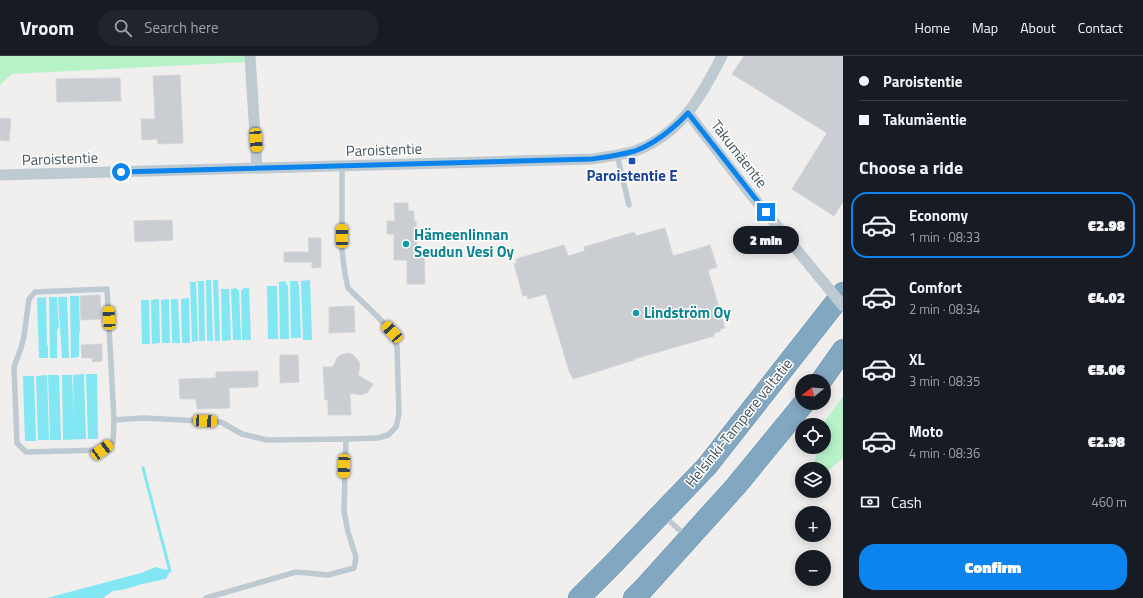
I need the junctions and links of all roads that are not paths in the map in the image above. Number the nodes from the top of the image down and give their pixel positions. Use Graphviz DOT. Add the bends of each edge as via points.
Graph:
graph roads {
  1 [pos="250,56"];
  2 [pos="722,56"];
  3 [pos="688,113"];
  4 [pos="616,155"];
  5 [pos="342,166"];
  6 [pos="257,168"];
  7 [pos="0,175"];
  8 [pos="629,205"];
  9 [pos="843,293"];
  10 [pos="843,306"];
  11 [pos="843,350"];
  12 [pos="826,374"];
  13 [pos="798,410"];
  14 [pos="114,420"];
  15 [pos="346,439"];
  16 [pos="661,514"];
  17 [pos="689,539"];
  18 [pos="206,598"];
  19 [pos="579,598"];
  20 [pos="634,598"];
  1 -- 6 [label="street"];
  2 -- 3 [label="street, Paroistentie"];
  3 -- 4 [label="street, Paroistentie" via="663,136 650,144"];
  3 -- 10 [label="street, Takumäentie, bridge" via="748,191"];
  4 -- 5 [label="street, Paroistentie" via="592,159"];
  4 -- 8 [label="lane"];
  5 -- 6 [label="street, Paroistentie"];
  5 -- 15 [label="lane" via="342,250 348,288 392,332 397,347 399,414 396,426 388,435 378,438"];
  6 -- 7 [label="street, Paroistentie"];
  9 -- 16 [label="highway, Helsinki-Tampere valtatie" via="708,466"];
  11 -- 12 [label="highway"];
  13 -- 17 [label="highway"];
  14 -- 14 [label="lane" via="113,442 102,450 26,452 17,444 14,368 24,336 29,299 35,292 107,289"];
  14 -- 15 [label="lane" via="143,418 221,422 242,434 267,440"];
  15 -- 18 [label="lane" via="344,511 356,557 354,568 328,575 296,572"];
  16 -- 17 [label="lane"];
  16 -- 19 [label="highway, Helsinki-Tampere valtatie"];
  17 -- 20 [label="highway"];
}
